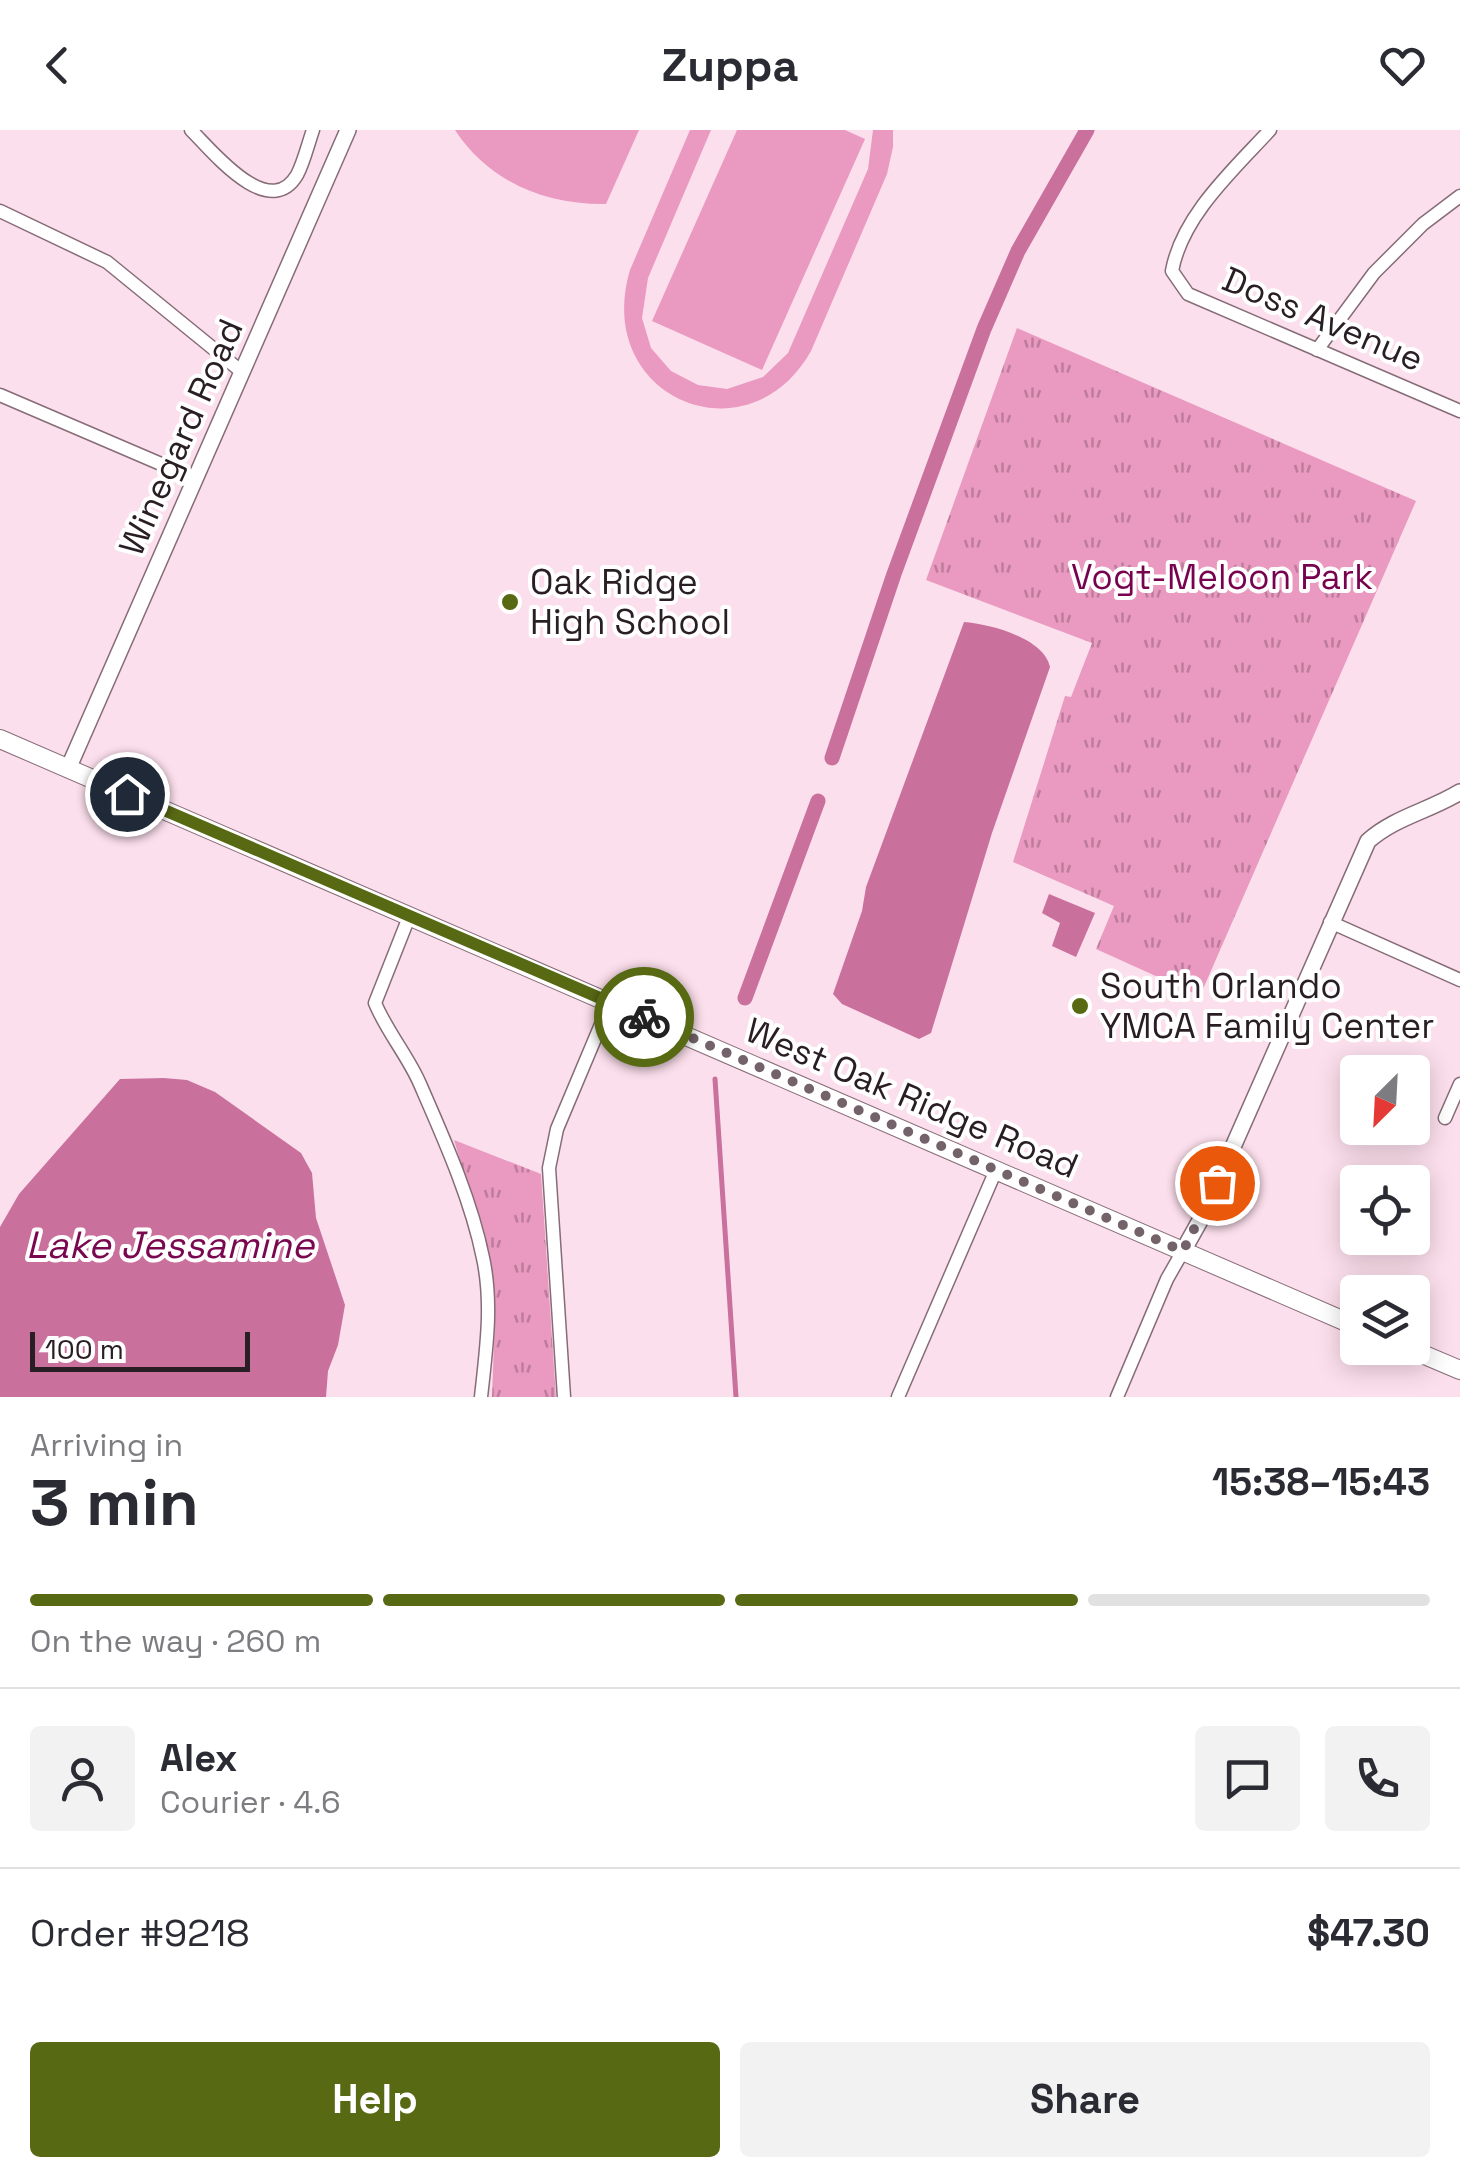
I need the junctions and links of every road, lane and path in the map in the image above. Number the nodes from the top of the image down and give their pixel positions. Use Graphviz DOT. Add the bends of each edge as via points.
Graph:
graph roads {
  1 [pos="191,130"];
  2 [pos="313,130"];
  3 [pos="348,130"];
  4 [pos="1270,130"];
  5 [pos="1460,196"];
  6 [pos="0,211"];
  7 [pos="1316,350"];
  8 [pos="242,372"];
  9 [pos="0,396"];
  10 [pos="1460,411"];
  11 [pos="196,480"];
  12 [pos="0,739"];
  13 [pos="68,768"];
  14 [pos="1460,792"];
  15 [pos="409,917"];
  16 [pos="1330,922"];
  17 [pos="1460,980"];
  18 [pos="610,1003"];
  19 [pos="1460,1084"];
  20 [pos="1445,1118"];
  21 [pos="996,1170"];
  22 [pos="1183,1251"];
  23 [pos="1340,1318"];
  24 [pos="1430,1357"];
  25 [pos="1460,1370"];
  26 [pos="481,1397"];
  27 [pos="564,1397"];
  28 [pos="898,1397"];
  29 [pos="1117,1397"];
  1 -- 2 [label="street" via="243,181 273,191 296,176"];
  3 -- 8 [label="street, Winegard Road"];
  4 -- 7 [label="street, Doss Avenue" via="1190,225 1172,271 1188,294"];
  5 -- 7 [label="street" via="1374,272"];
  6 -- 8 [label="street" via="107,262"];
  7 -- 10 [label="street, Doss Avenue"];
  8 -- 11 [label="street, Winegard Road"];
  9 -- 11 [label="street"];
  11 -- 13 [label="street, Winegard Road"];
  12 -- 13 [label="main road, West Oak Ridge Road"];
  13 -- 15 [label="main road, West Oak Ridge Road"];
  14 -- 16 [label="street" via="1389,822 1368,841"];
  15 -- 18 [label="main road, West Oak Ridge Road"];
  15 -- 26 [label="street" via="376,1003 418,1080 484,1260 488,1322"];
  16 -- 17 [label="street"];
  16 -- 22 [label="street"];
  18 -- 21 [label="main road, West Oak Ridge Road"];
  18 -- 27 [label="street" via="562,1116 549,1168"];
  19 -- 20 [label="street"];
  21 -- 22 [label="main road, West Oak Ridge Road"];
  21 -- 28 [label="street"];
  22 -- 23 [label="main road, West Oak Ridge Road"];
  22 -- 29 [label="street"];
  24 -- 25 [label="main road"];
}
